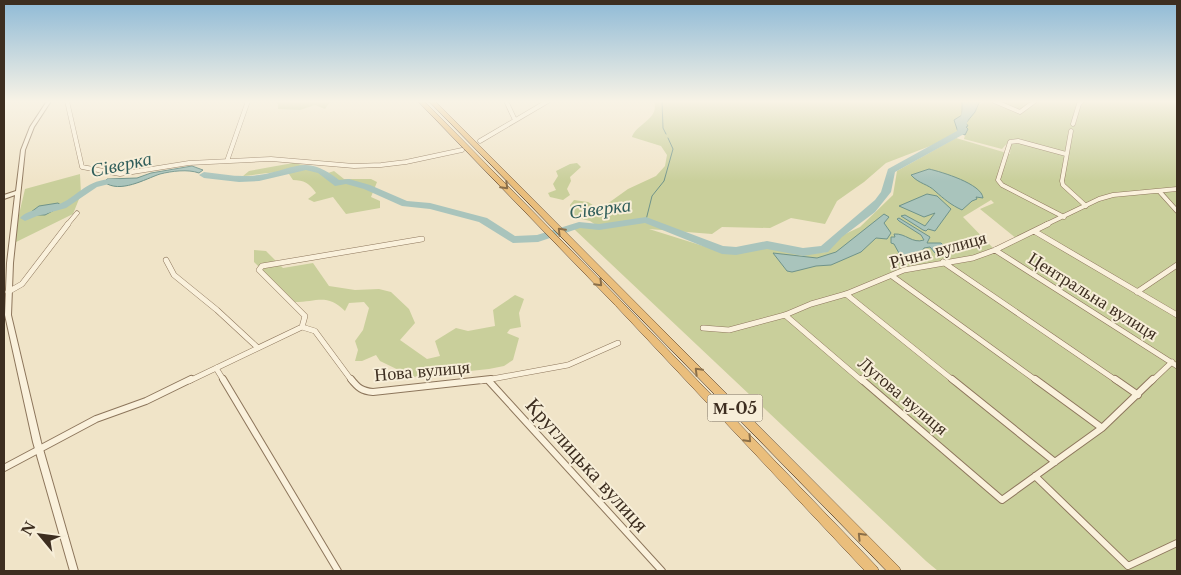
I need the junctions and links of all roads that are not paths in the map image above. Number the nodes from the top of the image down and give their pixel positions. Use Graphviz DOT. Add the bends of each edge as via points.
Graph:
graph roads {
  1 [pos="32,128"];
  2 [pos="74,128"];
  3 [pos="239,128"];
  4 [pos="446,128"];
  5 [pos="458,128"];
  6 [pos="503,128"];
  7 [pos="1071,131"];
  8 [pos="480,145"];
  9 [pos="465,148"];
  10 [pos="1066,154"];
  11 [pos="227,161"];
  12 [pos="1177,189"];
  13 [pos="1159,191"];
  14 [pos="18,192"];
  15 [pos="4,197"];
  16 [pos="1086,206"];
  17 [pos="1177,211"];
  18 [pos="77,213"];
  19 [pos="1064,217"];
  20 [pos="544,220"];
  21 [pos="1034,231"];
  22 [pos="422,239"];
  23 [pos="570,247"];
  24 [pos="995,250"];
  25 [pos="166,260"];
  26 [pos="943,262"];
  27 [pos="1177,265"];
  28 [pos="892,276"];
  29 [pos="8,292"];
  30 [pos="1138,292"];
  31 [pos="846,294"];
  32 [pos="6,315"];
  33 [pos="785,315"];
  34 [pos="1177,315"];
  35 [pos="302,327"];
  36 [pos="703,328"];
  37 [pos="618,343"];
  38 [pos="257,347"];
  39 [pos="1174,364"];
  40 [pos="216,368"];
  41 [pos="488,380"];
  42 [pos="1138,395"];
  43 [pos="1102,428"];
  44 [pos="39,450"];
  45 [pos="1055,462"];
  46 [pos="4,468"];
  47 [pos="1035,476"];
  48 [pos="1177,543"];
  49 [pos="74,571"];
  50 [pos="338,571"];
  51 [pos="662,571"];
  52 [pos="873,571"];
  53 [pos="895,571"];
  1 -- 14 [label="street" via="25,144"];
  2 -- 11 [label="street" via="82,167 120,174"];
  3 -- 11 [label="street"];
  4 -- 9 [label="highway, М-05"];
  5 -- 8 [label="highway, М-05"];
  6 -- 8 [label="street"];
  7 -- 10 [label="street"];
  8 -- 20 [label="highway, М-05"];
  9 -- 11 [label="street" via="381,165 354,166 276,159"];
  9 -- 20 [label="highway, М-05, one-way"];
  10 -- 16 [label="street" via="1063,185"];
  10 -- 19 [label="street" via="1018,141 1010,142 998,180"];
  12 -- 13 [label="street, Річна вулиця"];
  13 -- 16 [label="street, Річна вулиця" via="1113,195"];
  13 -- 17 [label="street"];
  14 -- 15 [label="street"];
  14 -- 29 [label="street"];
  16 -- 19 [label="street, Річна вулиця"];
  18 -- 29 [label="street" via="22,284"];
  19 -- 21 [label="street, Річна вулиця"];
  20 -- 23 [label="highway, М-05"];
  21 -- 24 [label="street, Річна вулиця"];
  21 -- 30 [label="street"];
  22 -- 35 [label="street" via="262,266 258,270 305,316"];
  23 -- 52 [label="highway, М-05, one-way"];
  53 -- 23 [label="highway, М-05, one-way"];
  24 -- 26 [label="street, Річна вулиця" via="973,258"];
  24 -- 39 [label="street, Центральна вулиця"];
  25 -- 38 [label="street" via="174,275"];
  26 -- 28 [label="street, Річна вулиця" via="904,270"];
  26 -- 42 [label="street"];
  27 -- 30 [label="street"];
  28 -- 31 [label="street, Річна вулиця"];
  28 -- 43 [label="street"];
  29 -- 32 [label="street"];
  30 -- 34 [label="street"];
  31 -- 33 [label="street, Річна вулиця"];
  31 -- 45 [label="street"];
  32 -- 44 [label="street"];
  33 -- 36 [label="street, Річна вулиця" via="729,330"];
  33 -- 47 [label="street, Лугова вулиця" via="1002,500"];
  35 -- 38 [label="street" via="270,344"];
  35 -- 41 [label="street, Нова вулиця" via="315,331 357,387 364,391"];
  37 -- 41 [label="street, Нова вулиця" via="568,365"];
  38 -- 40 [label="street"];
  39 -- 42 [label="street"];
  40 -- 44 [label="street" via="141,403 96,419"];
  40 -- 50 [label="street"];
  41 -- 51 [label="street, Круглицька вулиця"];
  42 -- 43 [label="street"];
  43 -- 45 [label="street"];
  44 -- 46 [label="street"];
  44 -- 49 [label="street"];
  45 -- 47 [label="street"];
  47 -- 48 [label="street" via="1128,566"];
}
